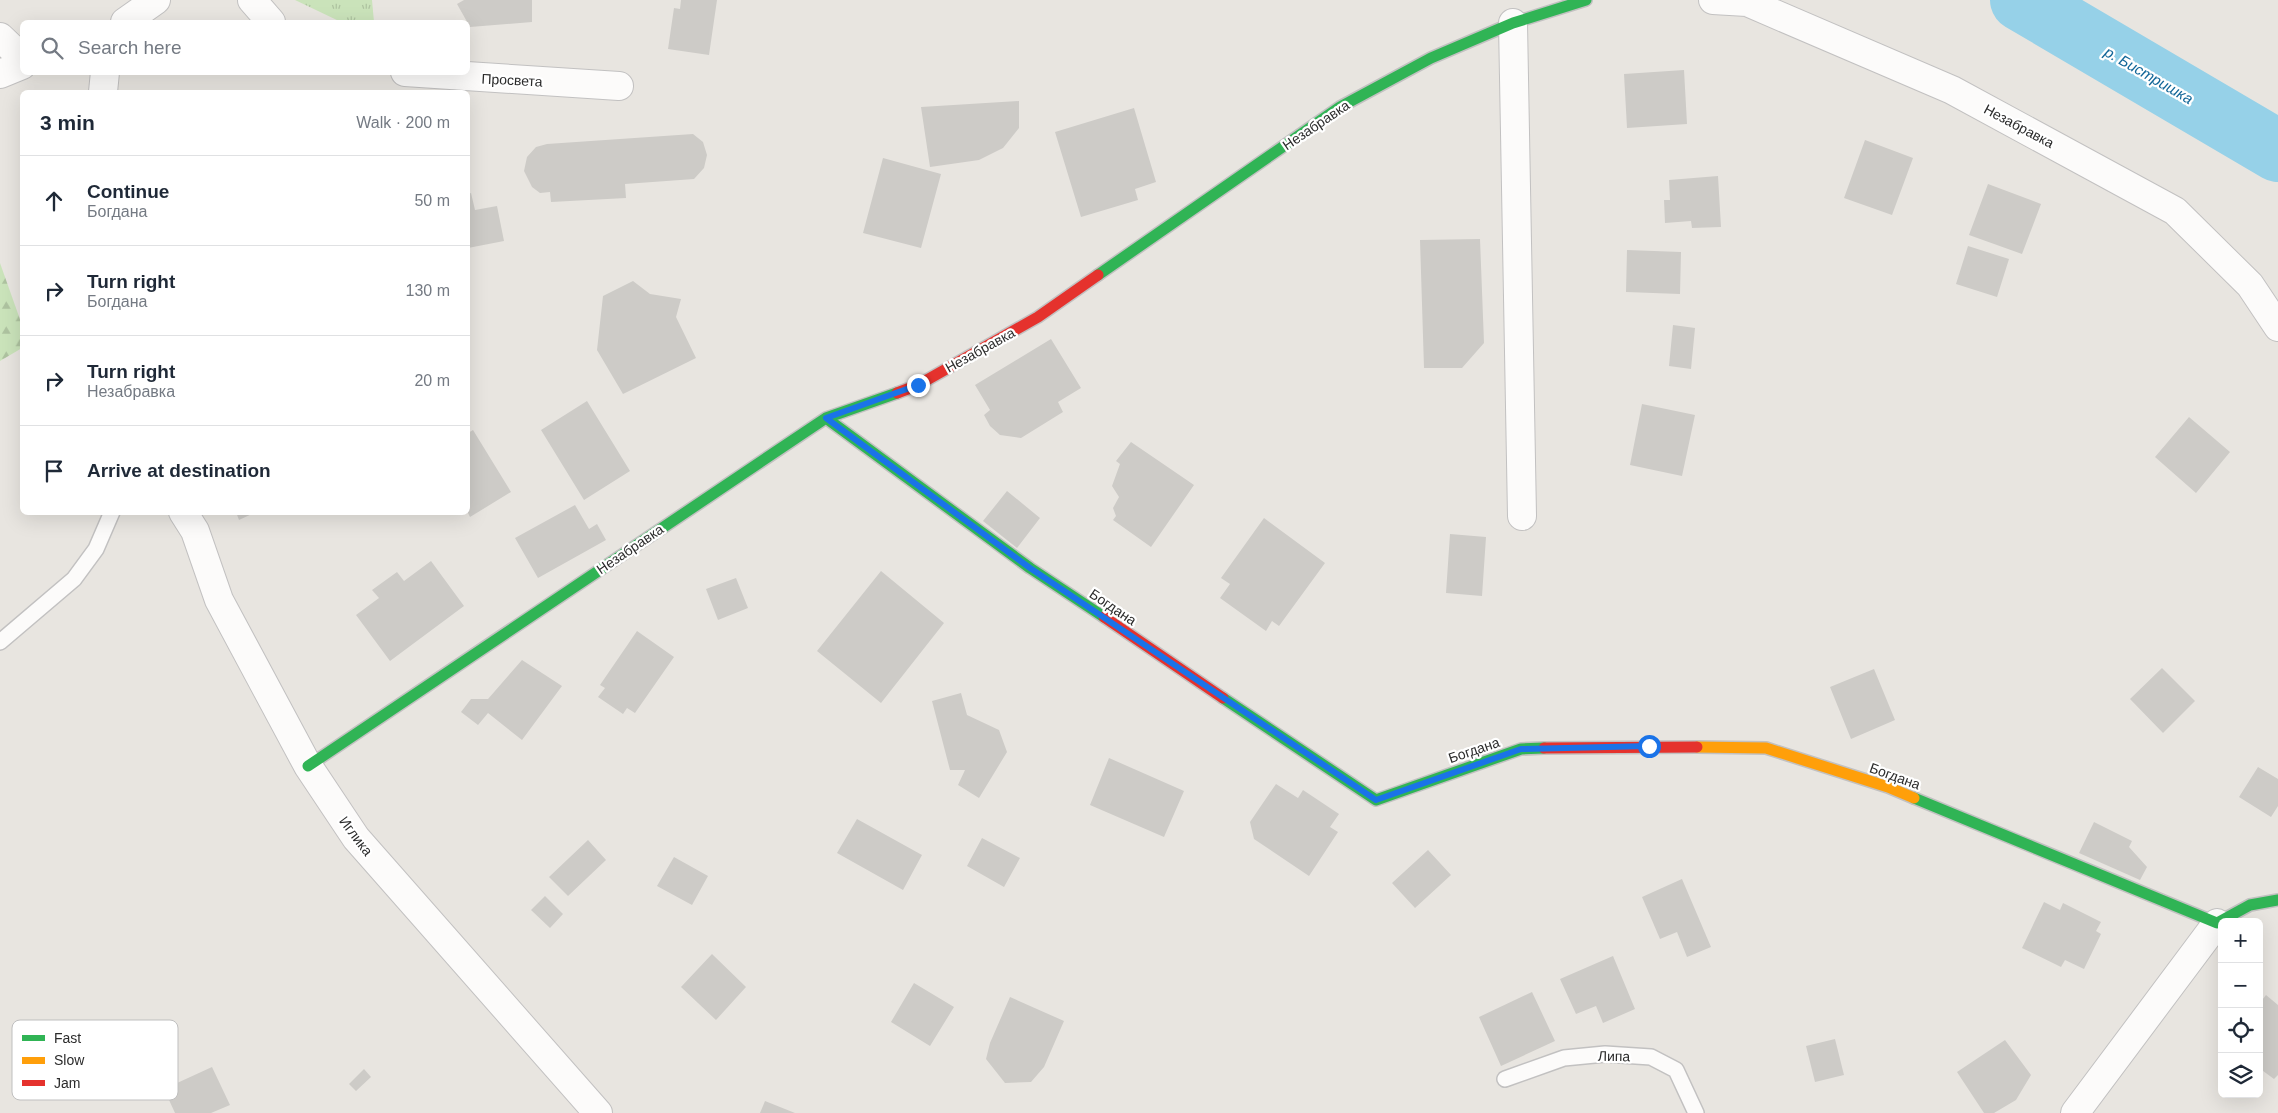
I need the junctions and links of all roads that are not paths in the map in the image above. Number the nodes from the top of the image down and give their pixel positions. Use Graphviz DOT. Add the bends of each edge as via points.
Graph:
graph roads {
  1 [pos="156,0"];
  2 [pos="252,0"];
  3 [pos="1586,0"];
  4 [pos="1713,0"];
  5 [pos="129,20"];
  6 [pos="269,20"];
  7 [pos="1513,23"];
  8 [pos="0,36"];
  9 [pos="20,56"];
  10 [pos="20,66"];
  11 [pos="0,74"];
  12 [pos="105,75"];
  13 [pos="452,75"];
  14 [pos="619,86"];
  15 [pos="103,90"];
  16 [pos="2278,327"];
  17 [pos="826,418"];
  18 [pos="111,515"];
  19 [pos="186,515"];
  20 [pos="1522,516"];
  21 [pos="0,642"];
  22 [pos="308,766"];
  23 [pos="2278,900"];
  24 [pos="2217,923"];
  25 [pos="1505,1080"];
  26 [pos="598,1113"];
  27 [pos="1696,1113"];
  28 [pos="2075,1113"];
  1 -- 5 [label="street"];
  2 -- 6 [label="street"];
  3 -- 7 [label="street, Незабравка"];
  4 -- 16 [label="street, Незабравка" via="1747,2 1952,90 2175,211 2250,285"];
  7 -- 17 [label="street, Незабравка" via="1431,58 1340,107 1038,317 918,385"];
  7 -- 20 [label="street"];
  8 -- 9 [label="street"];
  10 -- 11 [label="street"];
  12 -- 15 [label="street"];
  13 -- 14 [label="street, Просвета"];
  17 -- 22 [label="street, Незабравка"];
  17 -- 24 [label="street, Богдана" via="1030,568 1376,800 1521,749 1766,748 1888,787"];
  18 -- 21 [label="lane" via="96,549 74,579"];
  19 -- 22 [label="street, Иглика" via="196,532 219,600"];
  22 -- 26 [label="street, Иглика" via="356,838"];
  23 -- 24 [label="street" via="2250,905"];
  24 -- 28 [label="street"];
  25 -- 27 [label="lane, Липа" via="1564,1058 1605,1054 1651,1057 1676,1070"];
}
